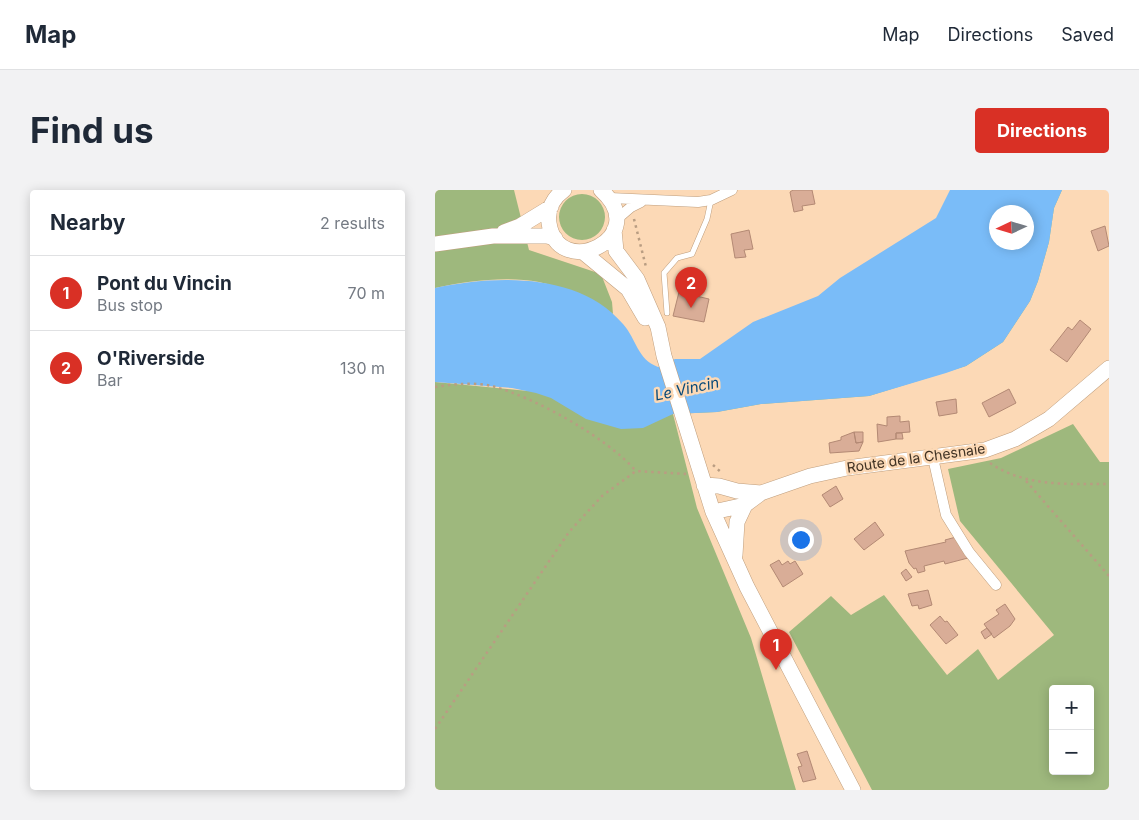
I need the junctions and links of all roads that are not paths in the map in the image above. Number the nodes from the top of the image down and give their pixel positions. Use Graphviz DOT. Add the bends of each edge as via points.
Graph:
graph roads {
  1 [pos="563,190"];
  2 [pos="731,190"];
  3 [pos="604,192"];
  4 [pos="647,200"];
  5 [pos="711,200"];
  6 [pos="551,207"];
  7 [pos="616,224"];
  8 [pos="493,236"];
  9 [pos="555,238"];
  10 [pos="435,244"];
  11 [pos="583,252"];
  12 [pos="667,313"];
  13 [pos="664,356"];
  14 [pos="1109,368"];
  15 [pos="933,458"];
  16 [pos="703,479"];
  17 [pos="761,493"];
  18 [pos="745,506"];
  19 [pos="713,512"];
  20 [pos="735,562"];
  21 [pos="996,585"];
  22 [pos="853,790"];
  1 -- 6 [label="main road"];
  2 -- 5 [label="street"];
  3 -- 4 [label="street"];
  3 -- 7 [label="main road"];
  4 -- 5 [label="street"];
  4 -- 7 [label="street" via="631,207"];
  5 -- 12 [label="lane" via="707,219 692,254 677,258 664,273"];
  6 -- 8 [label="main road" via="520,226"];
  6 -- 9 [label="main road" via="549,223"];
  7 -- 11 [label="main road" via="602,246"];
  7 -- 13 [label="main road" via="616,251 637,279 658,327"];
  8 -- 9 [label="main road"];
  8 -- 10 [label="main road"];
  9 -- 11 [label="main road" via="567,249"];
  11 -- 13 [label="main road" via="628,290"];
  13 -- 16 [label="main road"];
  14 -- 15 [label="main road, Route de la Chesnaie" via="1049,419 1015,439 985,450"];
  15 -- 17 [label="main road, Route de la Chesnaie" via="847,468 810,476"];
  15 -- 21 [label="street" via="946,515 969,552"];
  16 -- 17 [label="main road, Route de la Chesnaie" via="737,491"];
  16 -- 19 [label="main road"];
  17 -- 18 [label="main road, Route de la Chesnaie"];
  18 -- 19 [label="main road, Route de la Chesnaie"];
  18 -- 20 [label="main road" via="737,522"];
  19 -- 20 [label="main road"];
  20 -- 22 [label="main road"];
}
